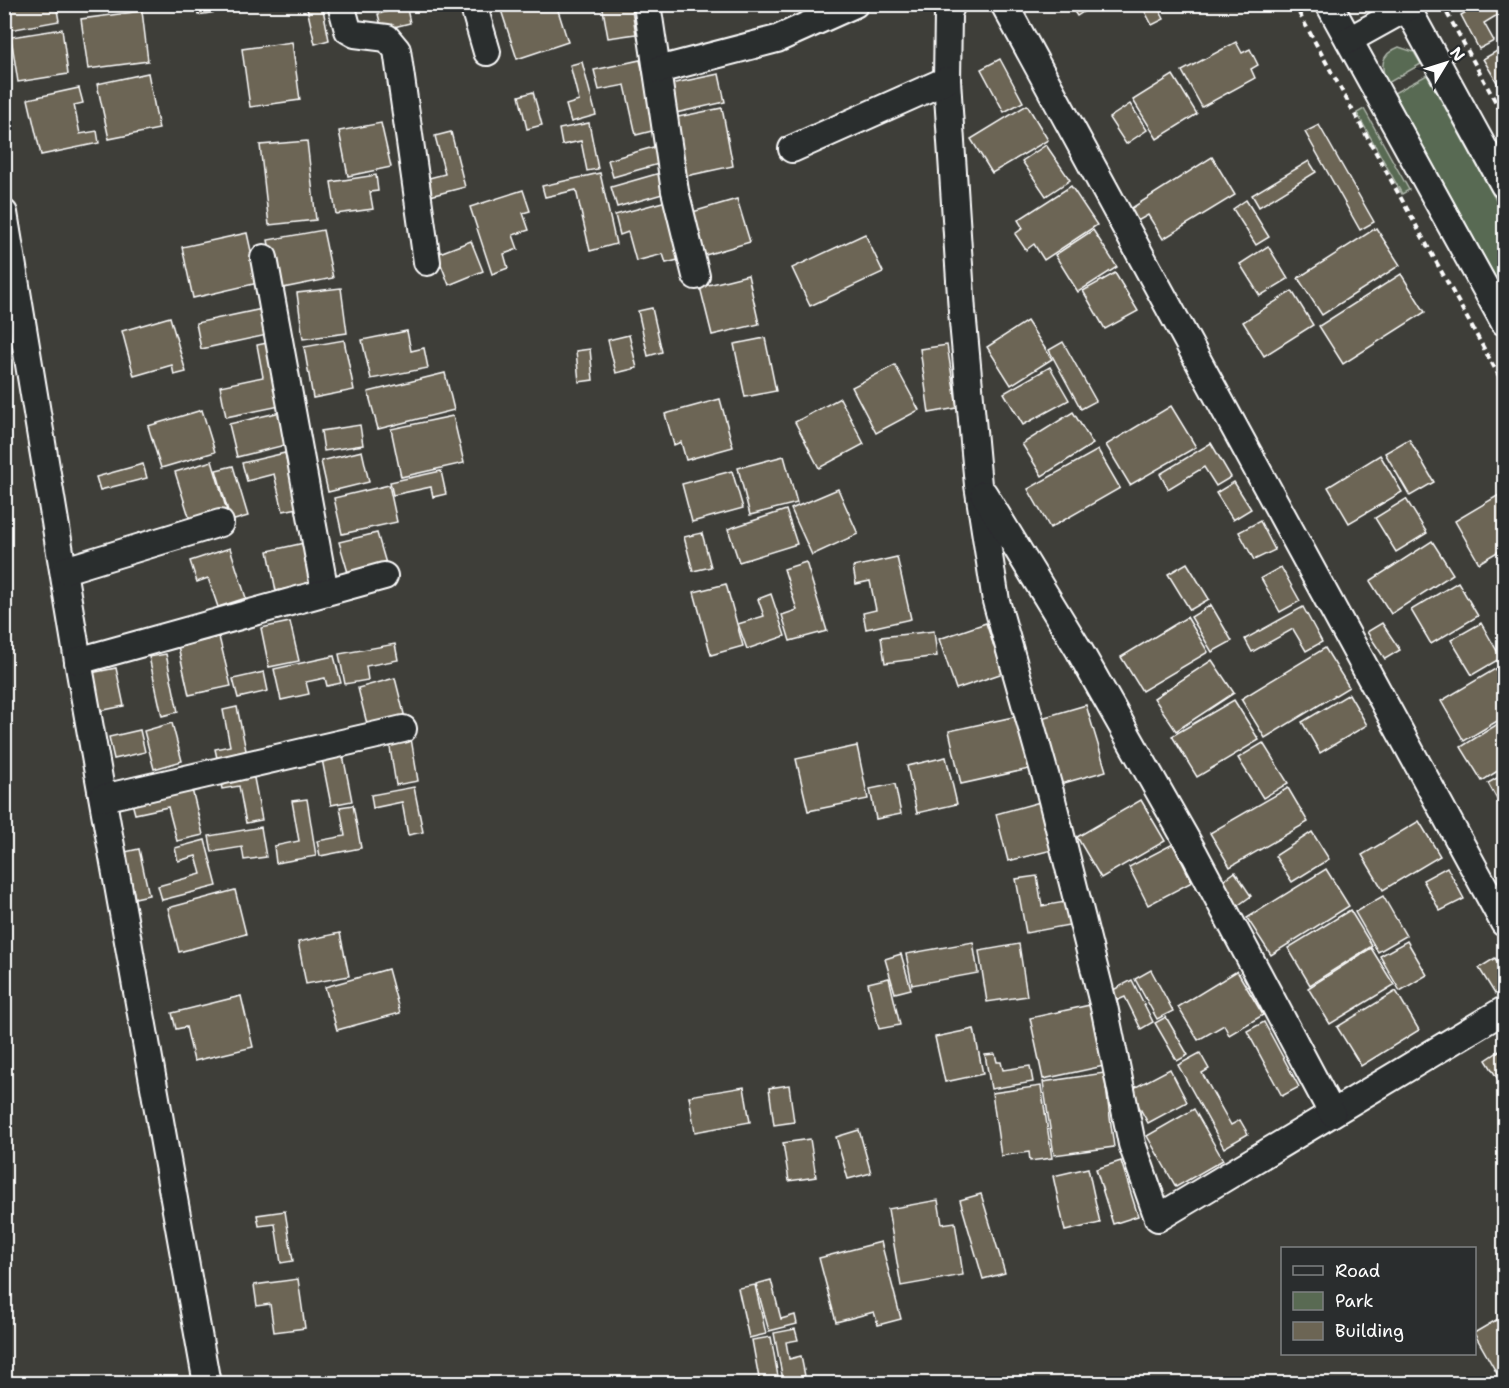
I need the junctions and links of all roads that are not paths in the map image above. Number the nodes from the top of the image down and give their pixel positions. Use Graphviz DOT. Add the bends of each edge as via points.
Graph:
graph roads {
  1 [pos="341,4"];
  2 [pos="473,4"];
  3 [pos="647,4"];
  4 [pos="855,4"];
  5 [pos="952,4"];
  6 [pos="1004,4"];
  7 [pos="1329,4"];
  8 [pos="1408,6"];
  9 [pos="1349,40"];
  10 [pos="487,52"];
  11 [pos="658,70"];
  12 [pos="947,80"];
  13 [pos="792,148"];
  14 [pos="1504,185"];
  15 [pos="4,213"];
  16 [pos="264,258"];
  17 [pos="427,262"];
  18 [pos="696,276"];
  19 [pos="1504,322"];
  20 [pos="978,484"];
  21 [pos="220,523"];
  22 [pos="65,570"];
  23 [pos="384,576"];
  24 [pos="325,592"];
  25 [pos="78,661"];
  26 [pos="403,729"];
  27 [pos="103,798"];
  28 [pos="1504,923"];
  29 [pos="1504,1010"];
  30 [pos="1332,1113"];
  31 [pos="207,1383"];
  1 -- 17 [label="street" via="348,30 387,39 397,50"];
  2 -- 10 [label="street"];
  3 -- 11 [label="street"];
  4 -- 11 [label="street" via="777,39"];
  5 -- 12 [label="street" via="948,14"];
  6 -- 28 [label="street"];
  7 -- 9 [label="street"];
  8 -- 9 [label="street"];
  8 -- 14 [label="street"];
  9 -- 19 [label="street"];
  11 -- 18 [label="street" via="675,191"];
  12 -- 13 [label="street"];
  12 -- 20 [label="street"];
  15 -- 22 [label="street"];
  16 -- 24 [label="street"];
  20 -- 30 [label="street" via="1079,650 1195,855"];
  20 -- 30 [label="street" via="996,601 1050,792 1105,1011 1132,1144 1158,1218"];
  21 -- 22 [label="street"];
  22 -- 25 [label="street"];
  23 -- 24 [label="street"];
  24 -- 25 [label="street"];
  25 -- 27 [label="street"];
  26 -- 27 [label="street"];
  27 -- 31 [label="street"];
  29 -- 30 [label="street"];
}
